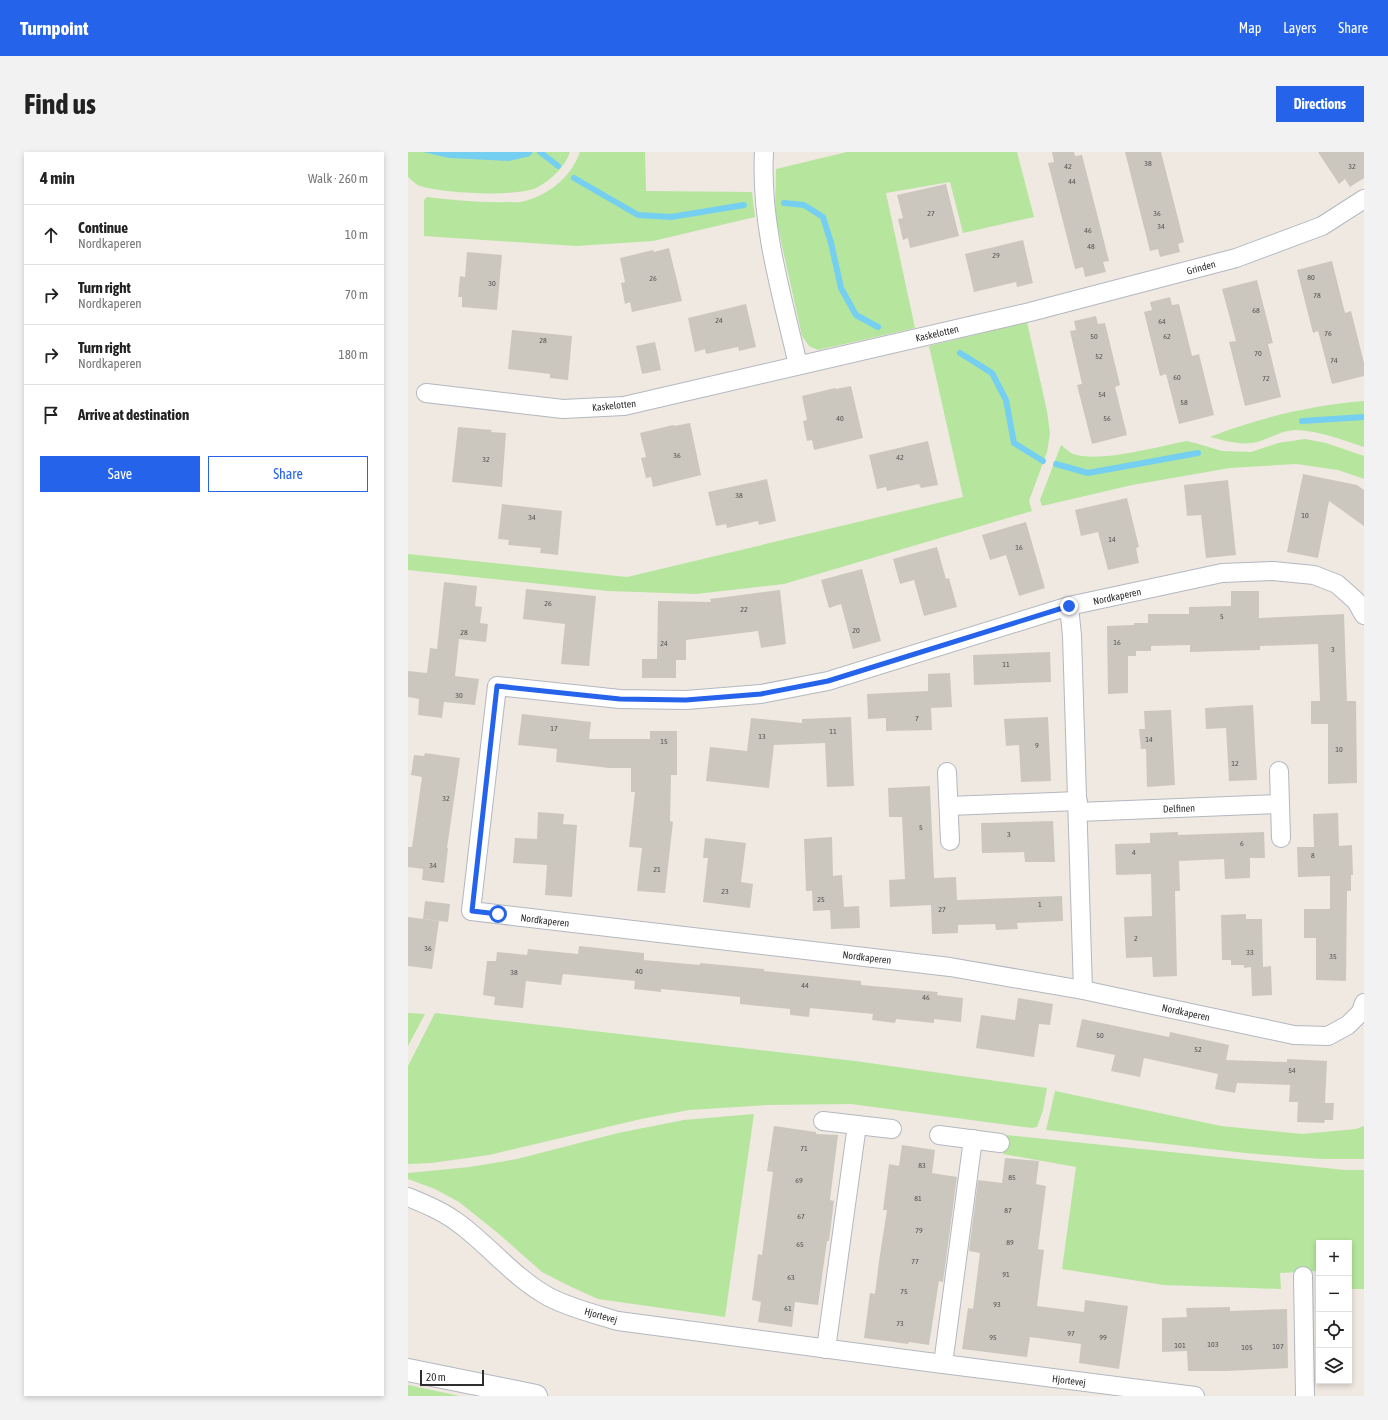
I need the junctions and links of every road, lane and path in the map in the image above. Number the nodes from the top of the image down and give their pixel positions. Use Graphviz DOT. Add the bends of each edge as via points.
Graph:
graph roads {
  1 [pos="764,152"];
  2 [pos="1364,199"];
  3 [pos="1030,312"];
  4 [pos="798,365"];
  5 [pos="426,393"];
  6 [pos="1069,606"];
  7 [pos="1364,615"];
  8 [pos="1278,771"];
  9 [pos="947,772"];
  10 [pos="1280,804"];
  11 [pos="949,806"];
  12 [pos="1078,807"];
  13 [pos="1281,838"];
  14 [pos="950,841"];
  15 [pos="1083,990"];
  16 [pos="1364,1003"];
  17 [pos="823,1121"];
  18 [pos="857,1125"];
  19 [pos="892,1129"];
  20 [pos="939,1135"];
  21 [pos="973,1139"];
  22 [pos="1000,1143"];
  23 [pos="408,1197"];
  24 [pos="1303,1276"];
  25 [pos="826,1349"];
  26 [pos="943,1364"];
  27 [pos="408,1370"];
  28 [pos="536,1396"];
  29 [pos="1194,1396"];
  30 [pos="1305,1396"];
  1 -- 4 [label="street" via="762,175 770,242"];
  2 -- 3 [label="street, Grinden" via="1322,226 1236,258"];
  3 -- 4 [label="street, Kaskelotten"];
  4 -- 5 [label="street, Kaskelotten" via="624,406 563,409"];
  6 -- 7 [label="street, Nordkaperen" via="1222,573 1273,570 1314,575 1337,584 1356,601"];
  6 -- 12 [label="street"];
  6 -- 15 [label="street, Nordkaperen" via="828,681 761,694 686,700 620,699 497,686 472,911 950,967"];
  8 -- 10 [label="street"];
  9 -- 11 [label="street"];
  10 -- 12 [label="street, Delfinen"];
  10 -- 13 [label="street"];
  11 -- 12 [label="street, Delfinen"];
  11 -- 14 [label="street"];
  12 -- 15 [label="street"];
  15 -- 16 [label="street, Nordkaperen" via="1294,1035 1328,1036 1348,1025 1361,1012"];
  17 -- 18 [label="street"];
  18 -- 19 [label="street"];
  18 -- 25 [label="street"];
  20 -- 21 [label="street"];
  21 -- 22 [label="street"];
  21 -- 26 [label="street"];
  23 -- 25 [label="street, Hjortevej" via="436,1209 457,1222 520,1277 549,1297 583,1310 618,1321"];
  24 -- 30 [label="street"];
  25 -- 26 [label="street, Hjortevej"];
  26 -- 29 [label="street, Hjortevej"];
  27 -- 28 [label="street"];
}
